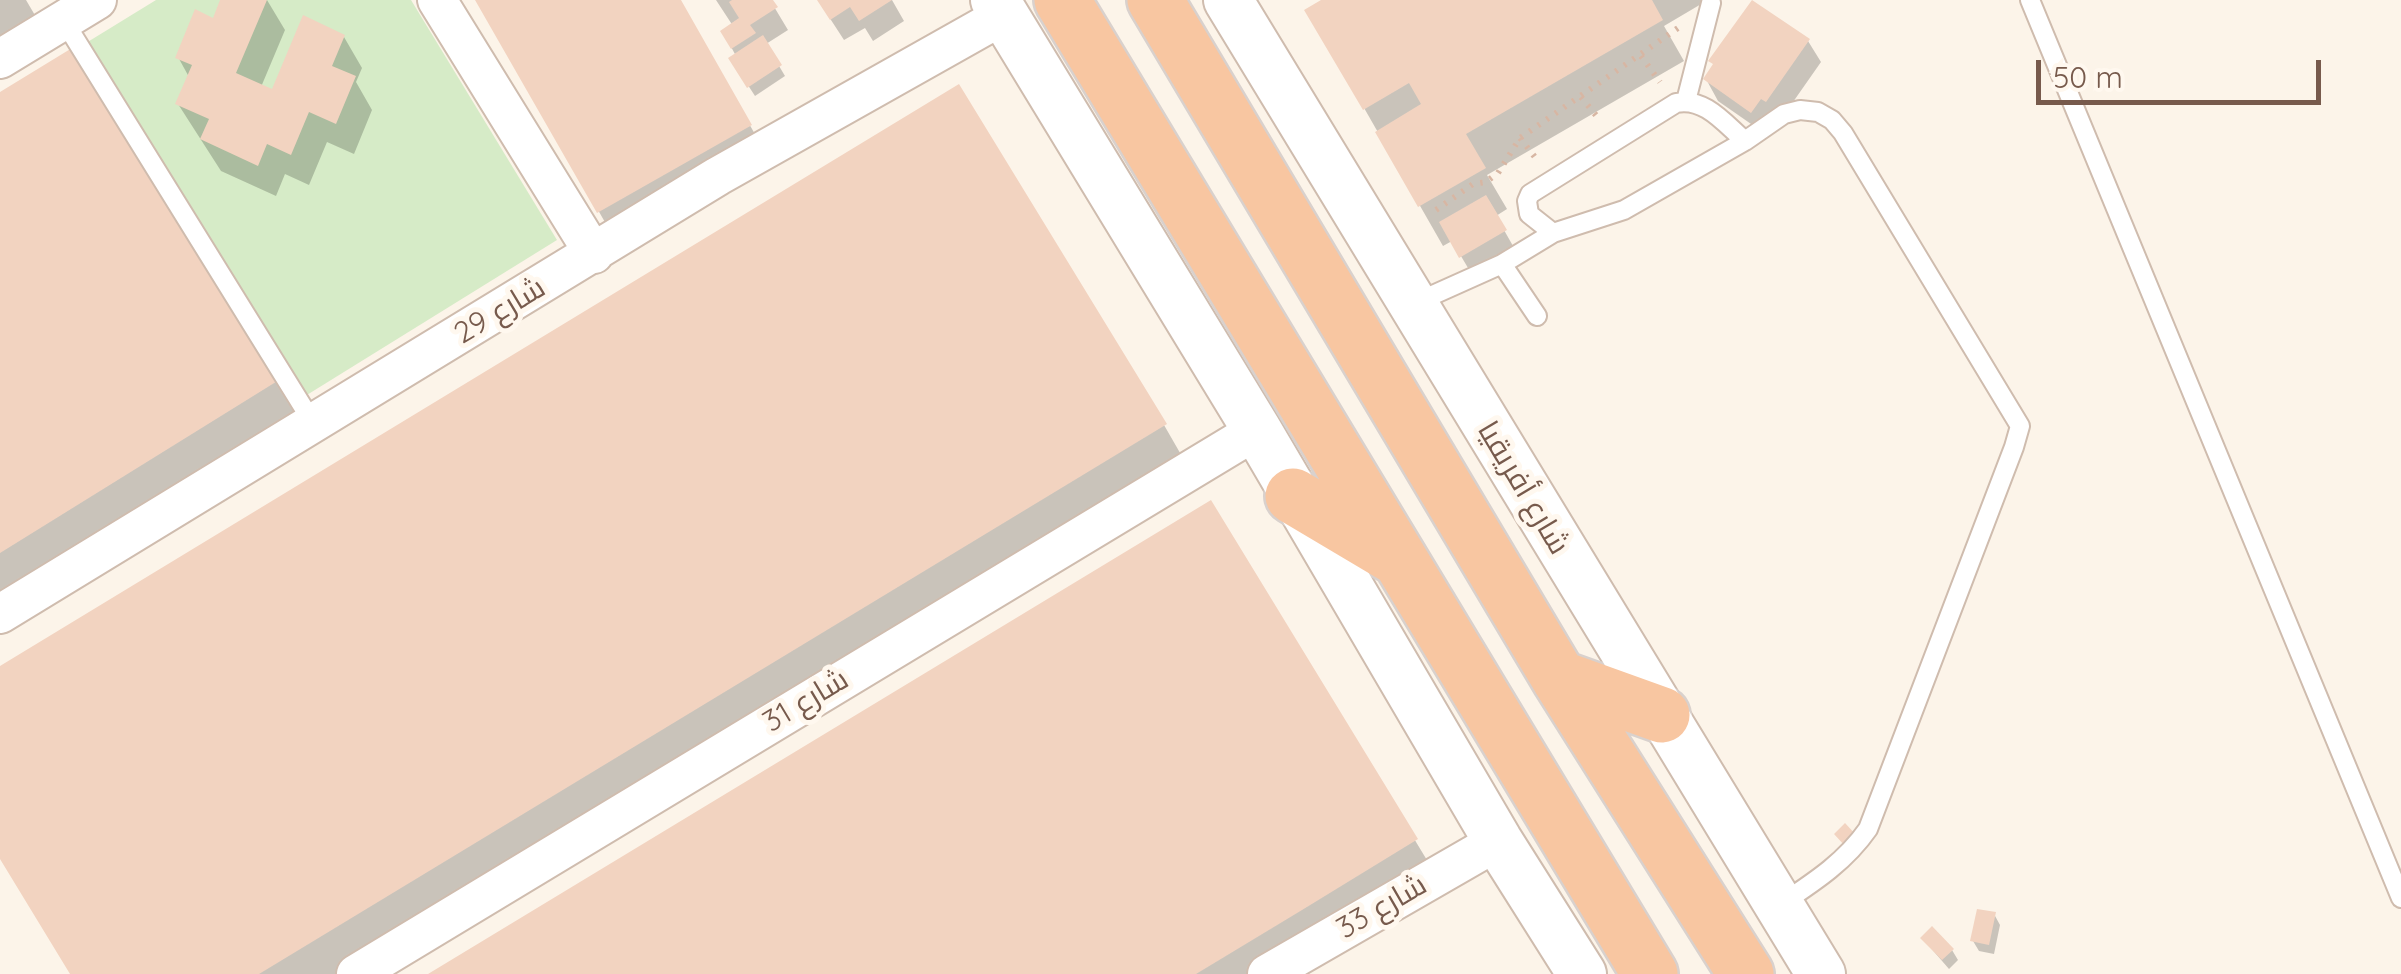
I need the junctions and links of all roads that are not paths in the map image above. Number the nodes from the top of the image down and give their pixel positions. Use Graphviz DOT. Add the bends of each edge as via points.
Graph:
graph roads {
  1 [pos="97,0"];
  2 [pos="438,0"];
  3 [pos="1062,0"];
  4 [pos="1155,0"];
  5 [pos="1228,0"];
  6 [pos="2030,0"];
  7 [pos="1711,3"];
  8 [pos="999,8"];
  9 [pos="64,21"];
  10 [pos="0,59"];
  11 [pos="1686,101"];
  12 [pos="1745,141"];
  13 [pos="1553,233"];
  14 [pos="594,254"];
  15 [pos="1502,264"];
  16 [pos="1412,305"];
  17 [pos="1537,316"];
  18 [pos="314,424"];
  19 [pos="1257,430"];
  20 [pos="1293,496"];
  21 [pos="1402,560"];
  22 [pos="0,614"];
  23 [pos="1559,678"];
  24 [pos="1662,715"];
  25 [pos="1498,841"];
  26 [pos="2401,898"];
  27 [pos="1780,904"];
  28 [pos="356,974"];
  29 [pos="1267,974"];
  30 [pos="1582,974"];
  31 [pos="1650,974"];
  32 [pos="1746,974"];
  33 [pos="1822,974"];
  1 -- 9 [label="street"];
  2 -- 14 [label="street"];
  3 -- 21 [label="highway"];
  4 -- 23 [label="highway"];
  5 -- 16 [label="street, شارع أفريقيا"];
  6 -- 26 [label="lane"];
  7 -- 11 [label="lane"];
  8 -- 14 [label="street, شارع 29"];
  8 -- 19 [label="street"];
  9 -- 10 [label="street"];
  9 -- 18 [label="lane"];
  11 -- 12 [label="lane" via="1704,106"];
  11 -- 13 [label="lane" via="1530,194 1529,214"];
  12 -- 13 [label="lane" via="1624,210"];
  12 -- 27 [label="lane" via="1800,110 1832,120 2020,426 1868,829 1834,868"];
  13 -- 15 [label="lane"];
  14 -- 18 [label="street, شارع 29"];
  15 -- 16 [label="lane"];
  15 -- 17 [label="lane"];
  16 -- 24 [label="street, شارع أفريقيا"];
  18 -- 22 [label="street, شارع 29"];
  19 -- 20 [label="street"];
  19 -- 28 [label="street, شارع 31"];
  20 -- 21 [label="highway"];
  20 -- 25 [label="street"];
  21 -- 31 [label="highway"];
  23 -- 24 [label="highway"];
  23 -- 32 [label="highway"];
  24 -- 27 [label="street, شارع أفريقيا"];
  25 -- 29 [label="street, شارع 33"];
  25 -- 30 [label="street"];
  27 -- 33 [label="street, شارع أفريقيا"];
}
